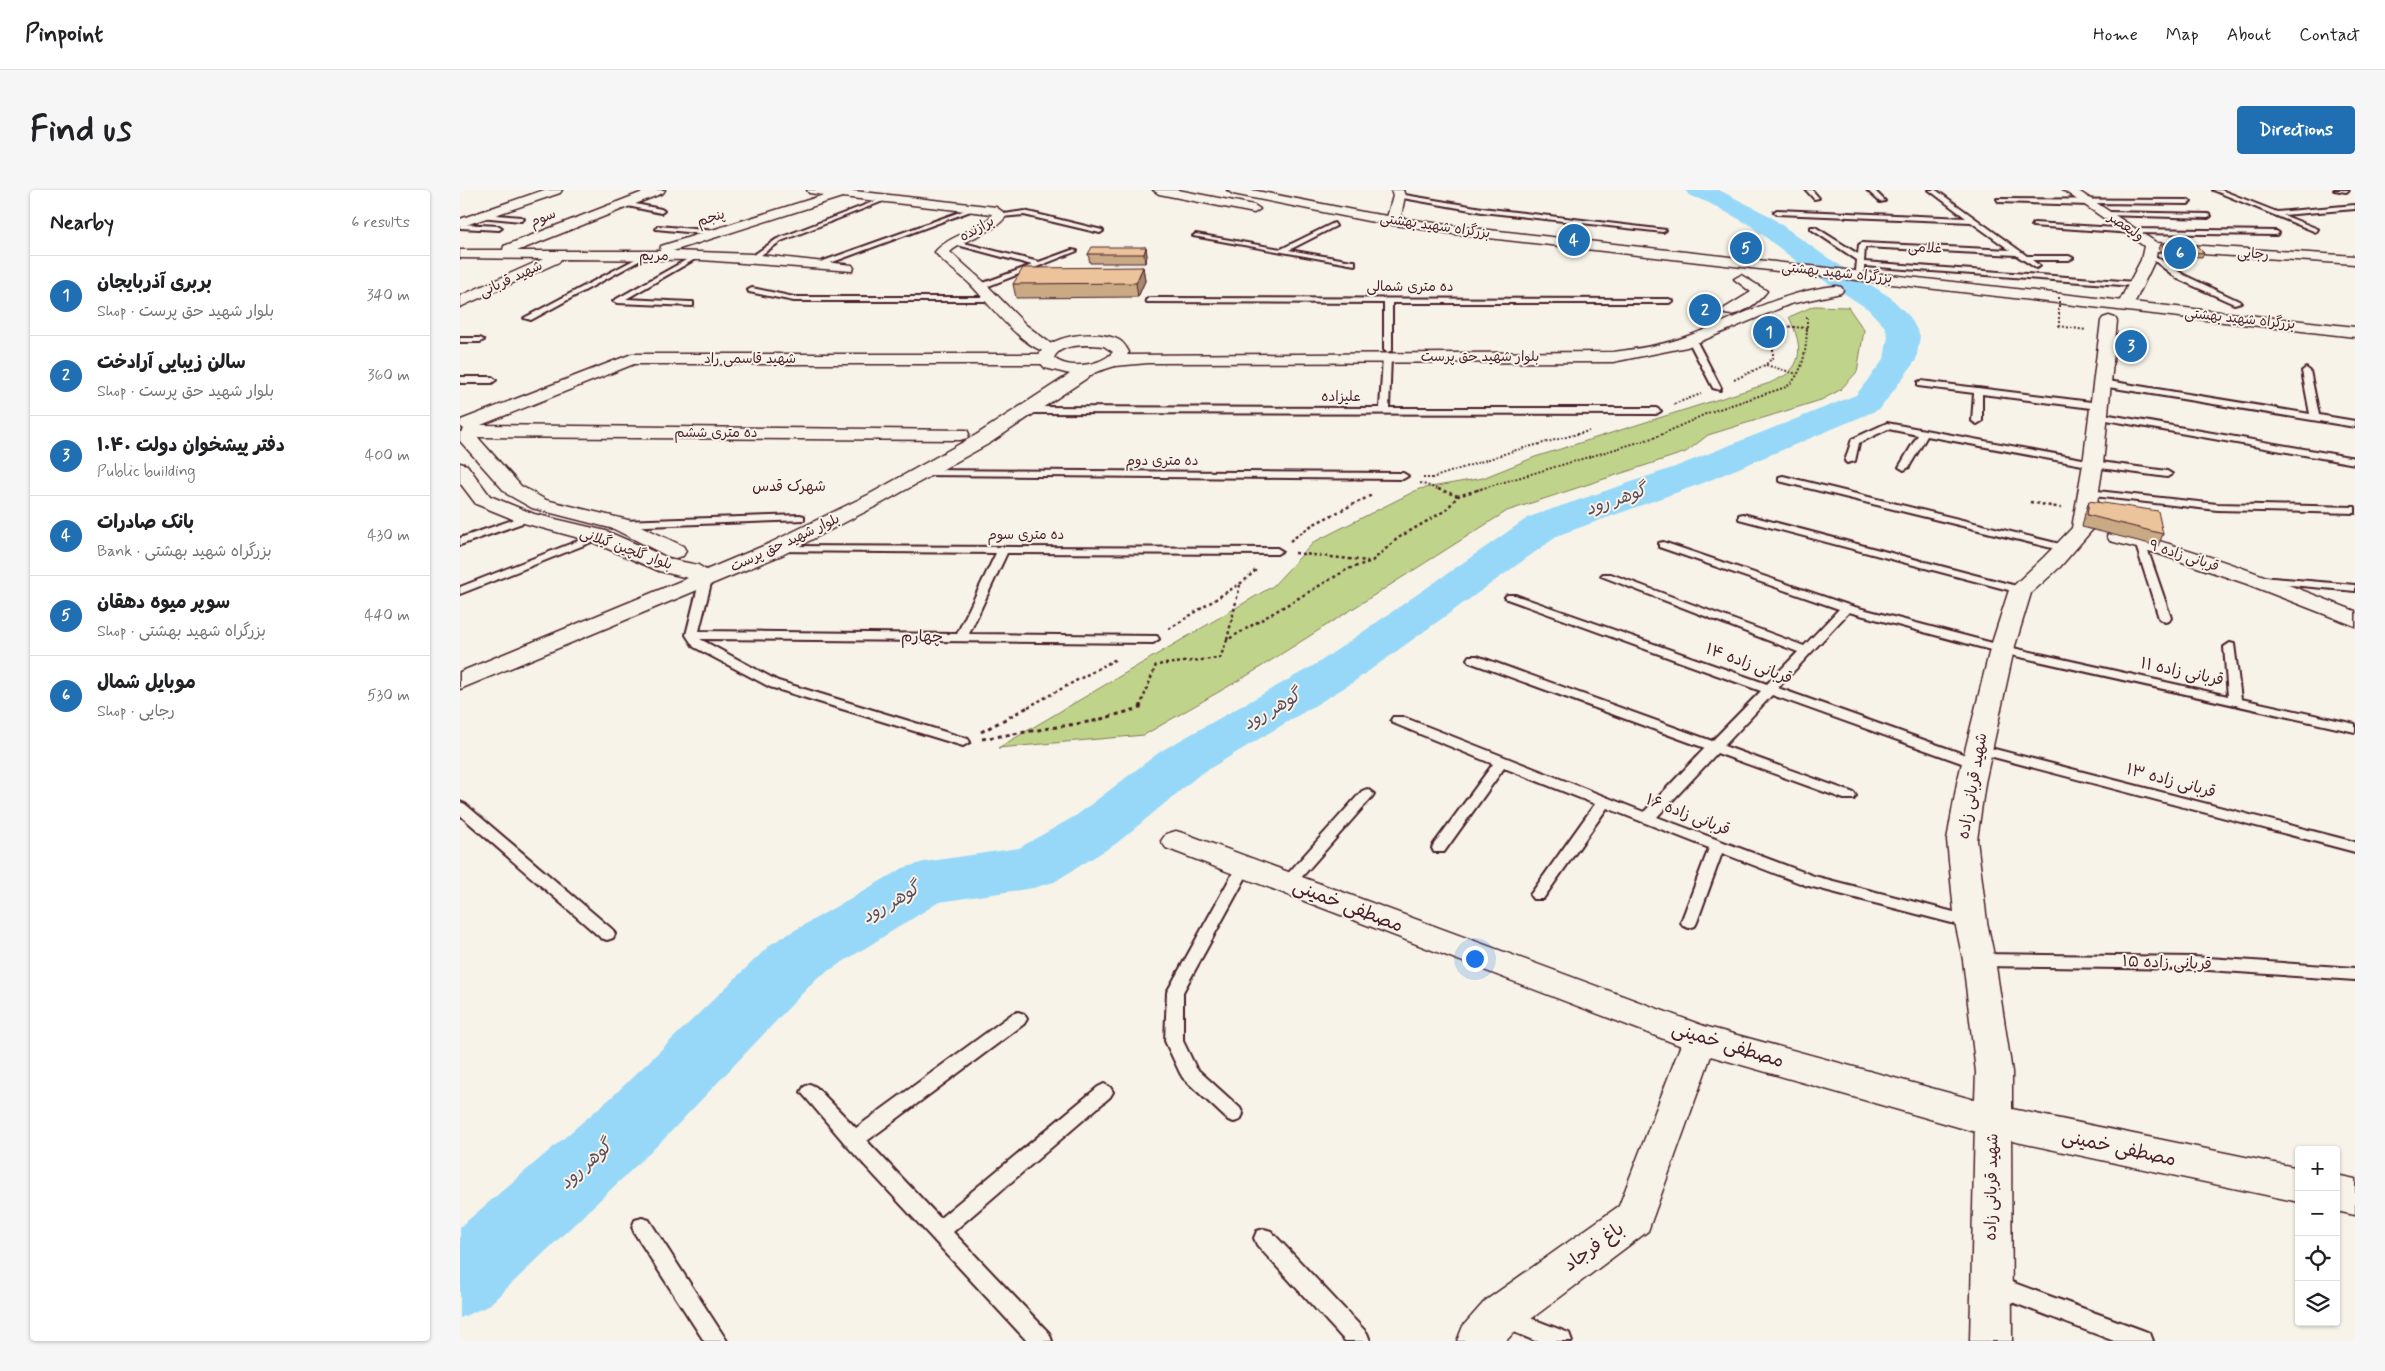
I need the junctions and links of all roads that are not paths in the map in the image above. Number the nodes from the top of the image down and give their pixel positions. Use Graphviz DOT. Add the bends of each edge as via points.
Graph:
graph roads {
  1 [pos="556,190"];
  2 [pos="659,190"];
  3 [pos="812,190"];
  4 [pos="1160,190"];
  5 [pos="1218,190"];
  6 [pos="1809,190"];
  7 [pos="1870,190"];
  8 [pos="1932,190"];
  9 [pos="2069,190"];
  10 [pos="2216,190"];
  11 [pos="2337,190"];
  12 [pos="2346,190"];
  13 [pos="1237,191"];
  14 [pos="848,192"];
  15 [pos="1398,193"];
  16 [pos="965,194"];
  17 [pos="888,198"];
  18 [pos="1816,198"];
  19 [pos="1882,200"];
  20 [pos="1999,200"];
  21 [pos="2088,202"];
  22 [pos="2188,202"];
  23 [pos="625,204"];
  24 [pos="945,205"];
  25 [pos="2355,207"];
  26 [pos="972,208"];
  27 [pos="662,211"];
  28 [pos="1267,212"];
  29 [pos="1777,212"];
  30 [pos="2276,213"];
  31 [pos="2106,214"];
  32 [pos="1001,215"];
  33 [pos="482,216"];
  34 [pos="2208,216"];
  35 [pos="521,219"];
  36 [pos="1974,220"];
  37 [pos="1392,221"];
  38 [pos="1316,222"];
  39 [pos="460,224"];
  40 [pos="2034,225"];
  41 [pos="1340,227"];
  42 [pos="499,228"];
  43 [pos="658,228"];
  44 [pos="1813,228"];
  45 [pos="1663,230"];
  46 [pos="2316,230"];
  47 [pos="1100,231"];
  48 [pos="2133,231"];
  49 [pos="717,233"];
  50 [pos="2276,233"];
  51 [pos="1196,236"];
  52 [pos="952,242"];
  53 [pos="2150,250"];
  54 [pos="1074,251"];
  55 [pos="1281,251"];
  56 [pos="2019,253"];
  57 [pos="460,254"];
  58 [pos="495,255"];
  59 [pos="562,255"];
  60 [pos="645,256"];
  61 [pos="695,257"];
  62 [pos="2025,258"];
  63 [pos="2069,258"];
  64 [pos="752,259"];
  65 [pos="2355,260"];
  66 [pos="1352,263"];
  67 [pos="819,264"];
  68 [pos="1038,264"];
  69 [pos="2036,266"];
  70 [pos="847,268"];
  71 [pos="1863,269"];
  72 [pos="1736,278"];
  73 [pos="2136,284"];
  74 [pos="981,287"];
  75 [pos="1765,287"];
  76 [pos="2222,287"];
  77 [pos="2204,289"];
  78 [pos="752,290"];
  79 [pos="1797,292"];
  80 [pos="1856,292"];
  81 [pos="992,299"];
  82 [pos="1150,300"];
  83 [pos="1388,300"];
  84 [pos="1670,300"];
  85 [pos="460,302"];
  86 [pos="2237,302"];
  87 [pos="690,304"];
  88 [pos="528,318"];
  89 [pos="2107,320"];
  90 [pos="2355,332"];
  91 [pos="460,340"];
  92 [pos="480,340"];
  93 [pos="1692,340"];
  94 [pos="2307,343"];
  95 [pos="2355,345"];
  96 [pos="1387,353"];
  97 [pos="1116,354"];
  98 [pos="1050,358"];
  99 [pos="1091,368"];
  100 [pos="2306,370"];
  101 [pos="460,380"];
  102 [pos="492,380"];
  103 [pos="1921,384"];
  104 [pos="1717,388"];
  105 [pos="1978,391"];
  106 [pos="2100,401"];
  107 [pos="1025,410"];
  108 [pos="1384,411"];
  109 [pos="1656,412"];
  110 [pos="2315,418"];
  111 [pos="1977,421"];
  112 [pos="2355,424"];
  113 [pos="465,430"];
  114 [pos="1924,433"];
  115 [pos="960,434"];
  116 [pos="1850,460"];
  117 [pos="2355,461"];
  118 [pos="2093,464"];
  119 [pos="900,467"];
  120 [pos="1904,467"];
  121 [pos="921,473"];
  122 [pos="2167,474"];
  123 [pos="1403,476"];
  124 [pos="462,477"];
  125 [pos="1783,479"];
  126 [pos="552,508"];
  127 [pos="2085,510"];
  128 [pos="2355,510"];
  129 [pos="1742,517"];
  130 [pos="527,518"];
  131 [pos="800,518"];
  132 [pos="621,524"];
  133 [pos="598,536"];
  134 [pos="460,542"];
  135 [pos="2140,542"];
  136 [pos="1663,545"];
  137 [pos="2064,548"];
  138 [pos="776,549"];
  139 [pos="1003,550"];
  140 [pos="1277,551"];
  141 [pos="698,574"];
  142 [pos="1607,576"];
  143 [pos="2255,579"];
  144 [pos="2355,588"];
  145 [pos="2020,590"];
  146 [pos="460,591"];
  147 [pos="1510,597"];
  148 [pos="1847,608"];
  149 [pos="2166,618"];
  150 [pos="2355,619"];
  151 [pos="692,635"];
  152 [pos="961,637"];
  153 [pos="1153,639"];
  154 [pos="2230,647"];
  155 [pos="2002,649"];
  156 [pos="1806,651"];
  157 [pos="1473,659"];
  158 [pos="460,663"];
  159 [pos="460,681"];
  160 [pos="1770,689"];
  161 [pos="2235,700"];
  162 [pos="1398,720"];
  163 [pos="2355,728"];
  164 [pos="963,742"];
  165 [pos="1713,748"];
  166 [pos="1977,756"];
  167 [pos="1501,762"];
  168 [pos="1368,794"];
  169 [pos="1849,796"];
  170 [pos="1604,802"];
  171 [pos="460,807"];
  172 [pos="1647,818"];
  173 [pos="1176,841"];
  174 [pos="1717,846"];
  175 [pos="2355,847"];
  176 [pos="1439,848"];
  177 [pos="1244,866"];
  178 [pos="1288,883"];
  179 [pos="1538,895"];
  180 [pos="1689,922"];
  181 [pos="1971,922"];
  182 [pos="607,934"];
  183 [pos="1979,960"];
  184 [pos="2355,974"];
  185 [pos="1018,1019"];
  186 [pos="1700,1039"];
  187 [pos="810,1092"];
  188 [pos="1104,1092"];
  189 [pos="1234,1114"];
  190 [pos="1993,1121"];
  191 [pos="854,1140"];
  192 [pos="2295,1184"];
  193 [pos="2340,1194"];
  194 [pos="2355,1197"];
  195 [pos="642,1227"];
  196 [pos="939,1232"];
  197 [pos="1264,1238"];
  198 [pos="1991,1284"];
  199 [pos="1489,1328"];
  200 [pos="716,1341"];
  201 [pos="1041,1341"];
  202 [pos="1359,1341"];
  203 [pos="1561,1341"];
  204 [pos="1991,1341"];
  205 [pos="2142,1341"];
  1 -- 33 [label="main road"];
  2 -- 23 [label="main road, سوم"];
  3 -- 14 [label="main road, برازنده"];
  4 -- 28 [label="main road"];
  5 -- 13 [label="main road, بزرگراه شهید بهشتی"];
  6 -- 18 [label="lane"];
  7 -- 19 [label="lane"];
  8 -- 36 [label="lane"];
  9 -- 21 [label="main road, ولیعصر"];
  10 -- 30 [label="lane"];
  11 -- 12 [label="lane"];
  13 -- 37 [label="main road, بزرگراه شهید بهشتی"];
  14 -- 17 [label="main road, برازنده"];
  14 -- 49 [label="main road, پنجم"];
  15 -- 37 [label="main road"];
  15 -- 45 [label="lane" via="1482,210"];
  16 -- 24 [label="main road"];
  17 -- 24 [label="main road, برازنده"];
  17 -- 64 [label="lane" via="779,240"];
  20 -- 21 [label="lane"];
  21 -- 22 [label="lane"];
  21 -- 31 [label="main road, ولیعصر"];
  23 -- 27 [label="lane"];
  23 -- 58 [label="main road, سوم"];
  24 -- 26 [label="main road, برازنده"];
  25 -- 30 [label="lane"];
  26 -- 32 [label="main road, برازنده" via="996,211"];
  26 -- 67 [label="lane"];
  29 -- 36 [label="lane"];
  30 -- 46 [label="lane"];
  31 -- 34 [label="lane"];
  31 -- 48 [label="main road, ولیعصر"];
  32 -- 47 [label="lane" via="1024,213"];
  32 -- 52 [label="main road, برازنده"];
  33 -- 35 [label="lane"];
  33 -- 39 [label="main road"];
  36 -- 56 [label="lane"];
  37 -- 71 [label="main road, بزرگراه شهید بهشتی" via="1759,264"];
  38 -- 41 [label="main road"];
  39 -- 42 [label="lane"];
  40 -- 48 [label="lane"];
  41 -- 55 [label="lane"];
  43 -- 49 [label="lane"];
  44 -- 71 [label="lane"];
  48 -- 50 [label="lane"];
  48 -- 53 [label="main road, ولیعصر" via="2151,245"];
  49 -- 60 [label="main road, پنجم"];
  51 -- 55 [label="lane"];
  52 -- 68 [label="lane"];
  52 -- 74 [label="main road, برازنده" via="942,252"];
  53 -- 65 [label="main road, رجایی"];
  53 -- 73 [label="main road, ولیعصر"];
  53 -- 77 [label="lane" via="2181,277"];
  54 -- 68 [label="lane"];
  55 -- 66 [label="lane"];
  56 -- 62 [label="lane"];
  56 -- 71 [label="lane, غلامی" via="1862,245"];
  57 -- 58 [label="main road, مریم"];
  58 -- 59 [label="main road, مریم"];
  59 -- 60 [label="main road, مریم"];
  59 -- 85 [label="main road, شهید قربانی"];
  60 -- 61 [label="main road, مریم"];
  60 -- 88 [label="lane"];
  61 -- 64 [label="main road, مریم"];
  61 -- 87 [label="lane" via="617,301"];
  62 -- 63 [label="lane"];
  62 -- 69 [label="lane"];
  64 -- 67 [label="main road, مریم"];
  67 -- 70 [label="main road, مریم"];
  68 -- 74 [label="lane"];
  71 -- 73 [label="lane"];
  71 -- 89 [label="main road, بزرگراه شهید بهشتی"];
  72 -- 75 [label="main road"];
  73 -- 89 [label="main road, ولیعصر"];
  74 -- 81 [label="main road, برازنده"];
  75 -- 79 [label="main road, بزرگراه شهید بهشتی"];
  75 -- 96 [label="main road, بلوار شهید حق پرست" via="1729,312 1694,328 1643,344 1612,349"];
  76 -- 77 [label="lane"];
  77 -- 86 [label="lane"];
  78 -- 81 [label="lane" via="794,299"];
  79 -- 80 [label="main road, بزرگراه شهید بهشتی"];
  79 -- 93 [label="main road, بلوار شهید حق پرست"];
  81 -- 98 [label="main road, برازنده"];
  82 -- 83 [label="lane, ده متری شمالی"];
  83 -- 84 [label="lane, ده متری شمالی"];
  83 -- 96 [label="lane"];
  89 -- 90 [label="main road, بزرگراه شهید بهشتی"];
  89 -- 106 [label="main road"];
  91 -- 92 [label="lane"];
  93 -- 96 [label="main road, بلوار شهید حق پرست" via="1640,354 1613,357"];
  93 -- 104 [label="lane"];
  94 -- 95 [label="main road"];
  96 -- 97 [label="main road, بلوار شهید حق پرست" via="1148,358"];
  96 -- 108 [label="lane"];
  97 -- 98 [label="main road" via="1105,341 1081,340 1058,345"];
  97 -- 99 [label="main road"];
  98 -- 99 [label="main road" via="1078,369"];
  98 -- 113 [label="main road, شهید قاسمی راد" via="632,359"];
  98 -- 115 [label="main road, بلوار شهید حق پرست" via="1033,389"];
  99 -- 107 [label="main road, بلوار شهید حق پرست"];
  100 -- 110 [label="lane"];
  101 -- 102 [label="lane"];
  103 -- 105 [label="lane"];
  105 -- 106 [label="lane"];
  105 -- 111 [label="lane"];
  106 -- 110 [label="lane"];
  106 -- 117 [label="lane"];
  106 -- 118 [label="main road"];
  107 -- 108 [label="lane, علیزاده"];
  107 -- 121 [label="main road, بلوار شهید حق پرست" via="983,439"];
  108 -- 109 [label="lane, علیزاده"];
  110 -- 112 [label="lane"];
  113 -- 115 [label="main road, ده متری ششم"];
  113 -- 126 [label="main road, بلوار گلچین گیلانی" via="514,490"];
  114 -- 116 [label="lane" via="1887,426 1855,441"];
  114 -- 118 [label="lane"];
  114 -- 120 [label="lane"];
  115 -- 119 [label="main road, بلوار شهید حق پرست"];
  118 -- 122 [label="lane"];
  118 -- 127 [label="main road"];
  119 -- 121 [label="main road"];
  119 -- 131 [label="main road, بلوار شهید حق پرست"];
  121 -- 123 [label="lane, ده متری دوم"];
  121 -- 138 [label="main road, بلوار شهید حق پرست"];
  124 -- 130 [label="main road, بلوار گلچین گیلانی" via="483,500"];
  125 -- 137 [label="lane"];
  126 -- 130 [label="main road"];
  126 -- 132 [label="main road, بلوار گلچین گیلانی"];
  127 -- 128 [label="lane" via="2217,507"];
  127 -- 135 [label="main road, قربانی زاده ۹"];
  127 -- 137 [label="main road, شهید قربانی زاده"];
  129 -- 145 [label="lane"];
  130 -- 133 [label="main road, بلوار گلچین گیلانی"];
  130 -- 134 [label="lane"];
  131 -- 132 [label="lane"];
  131 -- 141 [label="main road, بلوار شهید حق پرست"];
  132 -- 133 [label="main road"];
  132 -- 141 [label="main road, بلوار گلچین گیلانی" via="688,559"];
  133 -- 141 [label="main road, بلوار گلچین گیلانی" via="668,566"];
  133 -- 146 [label="lane"];
  135 -- 143 [label="main road, قربانی زاده ۹"];
  135 -- 149 [label="lane"];
  136 -- 148 [label="lane, قربانی زاده ۱۱"];
  137 -- 145 [label="main road, شهید قربانی زاده"];
  138 -- 139 [label="lane, ده متری سوم"];
  138 -- 141 [label="main road, بلوار شهید حق پرست"];
  139 -- 140 [label="lane, ده متری سوم"];
  139 -- 152 [label="lane"];
  141 -- 151 [label="lane"];
  141 -- 158 [label="main road, بلوار شهید حق پرست"];
  141 -- 159 [label="main road, بلوار شهید حق پرست"];
  142 -- 156 [label="lane"];
  143 -- 144 [label="lane"];
  143 -- 150 [label="main road, قربانی زاده ۹"];
  145 -- 155 [label="main road, شهید قربانی زاده"];
  147 -- 160 [label="lane, قربانی زاده ۱۴"];
  148 -- 155 [label="lane, قربانی زاده ۱۱"];
  148 -- 156 [label="lane"];
  151 -- 152 [label="lane, چهارم"];
  151 -- 164 [label="lane" via="698,644 774,684"];
  152 -- 153 [label="lane, چهارم"];
  154 -- 161 [label="lane"];
  155 -- 161 [label="lane, قربانی زاده ۱۱"];
  155 -- 166 [label="main road, شهید قربانی زاده"];
  156 -- 160 [label="lane"];
  157 -- 165 [label="lane"];
  160 -- 165 [label="lane"];
  160 -- 166 [label="lane, قربانی زاده ۱۴"];
  161 -- 163 [label="lane, قربانی زاده ۱۱"];
  162 -- 167 [label="lane, قربانی زاده ۱۶"];
  165 -- 169 [label="lane"];
  165 -- 172 [label="lane"];
  166 -- 175 [label="lane, قربانی زاده ۱۳"];
  166 -- 181 [label="main road, شهید قربانی زاده" via="1962,840"];
  167 -- 170 [label="lane, قربانی زاده ۱۶"];
  167 -- 176 [label="lane"];
  168 -- 178 [label="lane"];
  170 -- 172 [label="lane, قربانی زاده ۱۶"];
  170 -- 179 [label="lane"];
  171 -- 182 [label="lane"];
  172 -- 174 [label="lane, قربانی زاده ۱۶"];
  173 -- 177 [label="main road, مصطفی خمینی"];
  174 -- 180 [label="lane"];
  174 -- 181 [label="lane, قربانی زاده ۱۶" via="1810,881"];
  177 -- 178 [label="main road, مصطفی خمینی"];
  177 -- 189 [label="lane" via="1175,992 1174,1041 1189,1073"];
  178 -- 186 [label="main road, مصطفی خمینی"];
  181 -- 183 [label="main road, شهید قربانی زاده"];
  183 -- 184 [label="lane, قربانی زاده ۱۵" via="2194,963"];
  183 -- 190 [label="main road, شهید قربانی زاده" via="1994,1072"];
  185 -- 191 [label="lane"];
  186 -- 190 [label="main road, مصطفی خمینی"];
  186 -- 199 [label="main road, باغ فرجاد" via="1634,1218"];
  187 -- 191 [label="lane"];
  188 -- 196 [label="lane"];
  190 -- 192 [label="main road, مصطفی خمینی"];
  190 -- 198 [label="main road, شهید قربانی زاده"];
  191 -- 196 [label="lane"];
  193 -- 194 [label="main road"];
  195 -- 200 [label="lane"];
  196 -- 201 [label="lane"];
  197 -- 202 [label="lane"];
  198 -- 204 [label="main road, شهید قربانی زاده"];
  198 -- 205 [label="lane"];
  199 -- 203 [label="lane"];
}
